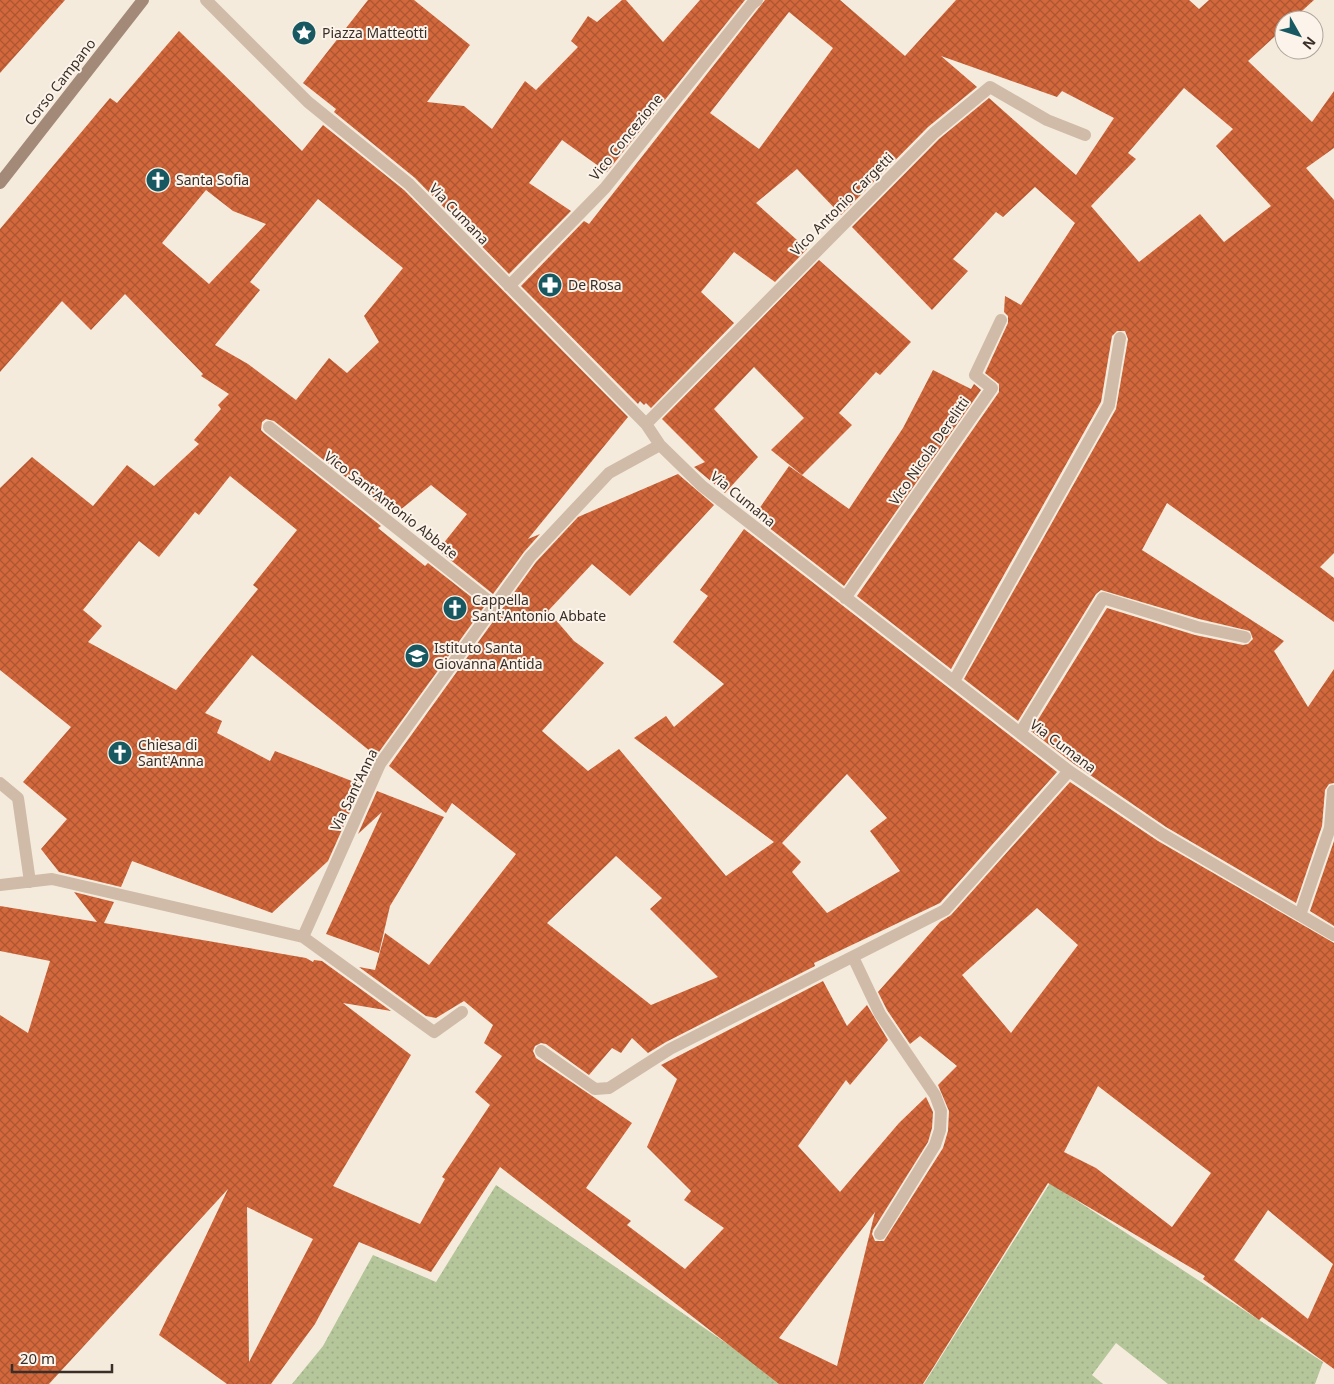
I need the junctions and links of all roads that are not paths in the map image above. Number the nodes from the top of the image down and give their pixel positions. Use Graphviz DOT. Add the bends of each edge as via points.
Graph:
graph roads {
  1 [pos="143,0"];
  2 [pos="206,0"];
  3 [pos="757,0"];
  4 [pos="1085,135"];
  5 [pos="0,183"];
  6 [pos="509,286"];
  7 [pos="1001,320"];
  8 [pos="1120,338"];
  9 [pos="646,424"];
  10 [pos="269,427"];
  11 [pos="660,445"];
  12 [pos="844,598"];
  13 [pos="494,606"];
  14 [pos="1245,636"];
  15 [pos="954,681"];
  16 [pos="1020,733"];
  17 [pos="1070,770"];
  18 [pos="0,783"];
  19 [pos="1333,791"];
  20 [pos="30,882"];
  21 [pos="0,885"];
  22 [pos="1300,914"];
  23 [pos="1334,935"];
  24 [pos="303,937"];
  25 [pos="853,957"];
  26 [pos="462,1012"];
  27 [pos="541,1050"];
  28 [pos="880,1234"];
  1 -- 5 [label="main road, Corso Campano"];
  2 -- 6 [label="street, Via Cumana" via="308,102 409,184"];
  3 -- 6 [label="street, Vico Concezione" via="605,188"];
  4 -- 9 [label="street, Vico Antonio Cargetti" via="1047,120 990,87 934,133"];
  6 -- 9 [label="street, Via Cumana"];
  7 -- 12 [label="street, Vico Nicola Derelitti" via="975,374 992,388"];
  8 -- 15 [label="street" via="1109,405"];
  9 -- 11 [label="street, Via Cumana"];
  10 -- 13 [label="street, Vico Sant'Antonio Abbate"];
  11 -- 12 [label="street, Via Cumana" via="702,486"];
  11 -- 13 [label="street, Via Sant'Anna" via="609,473 530,556"];
  12 -- 15 [label="street, Via Cumana"];
  13 -- 24 [label="street, Via Sant'Anna" via="380,764"];
  14 -- 16 [label="street" via="1197,627 1103,598"];
  15 -- 16 [label="street, Via Cumana"];
  16 -- 17 [label="street, Via Cumana"];
  17 -- 22 [label="street, Via Cumana" via="1162,834"];
  17 -- 25 [label="street" via="945,910"];
  18 -- 20 [label="street" via="18,798"];
  19 -- 22 [label="street" via="1330,828"];
  20 -- 21 [label="street"];
  20 -- 24 [label="street" via="52,880"];
  22 -- 23 [label="street, Via Cumana"];
  24 -- 26 [label="street" via="434,1032"];
  25 -- 27 [label="street" via="670,1049 610,1088 595,1089"];
  25 -- 28 [label="street" via="880,1014 935,1095 941,1111 935,1145"];
}
